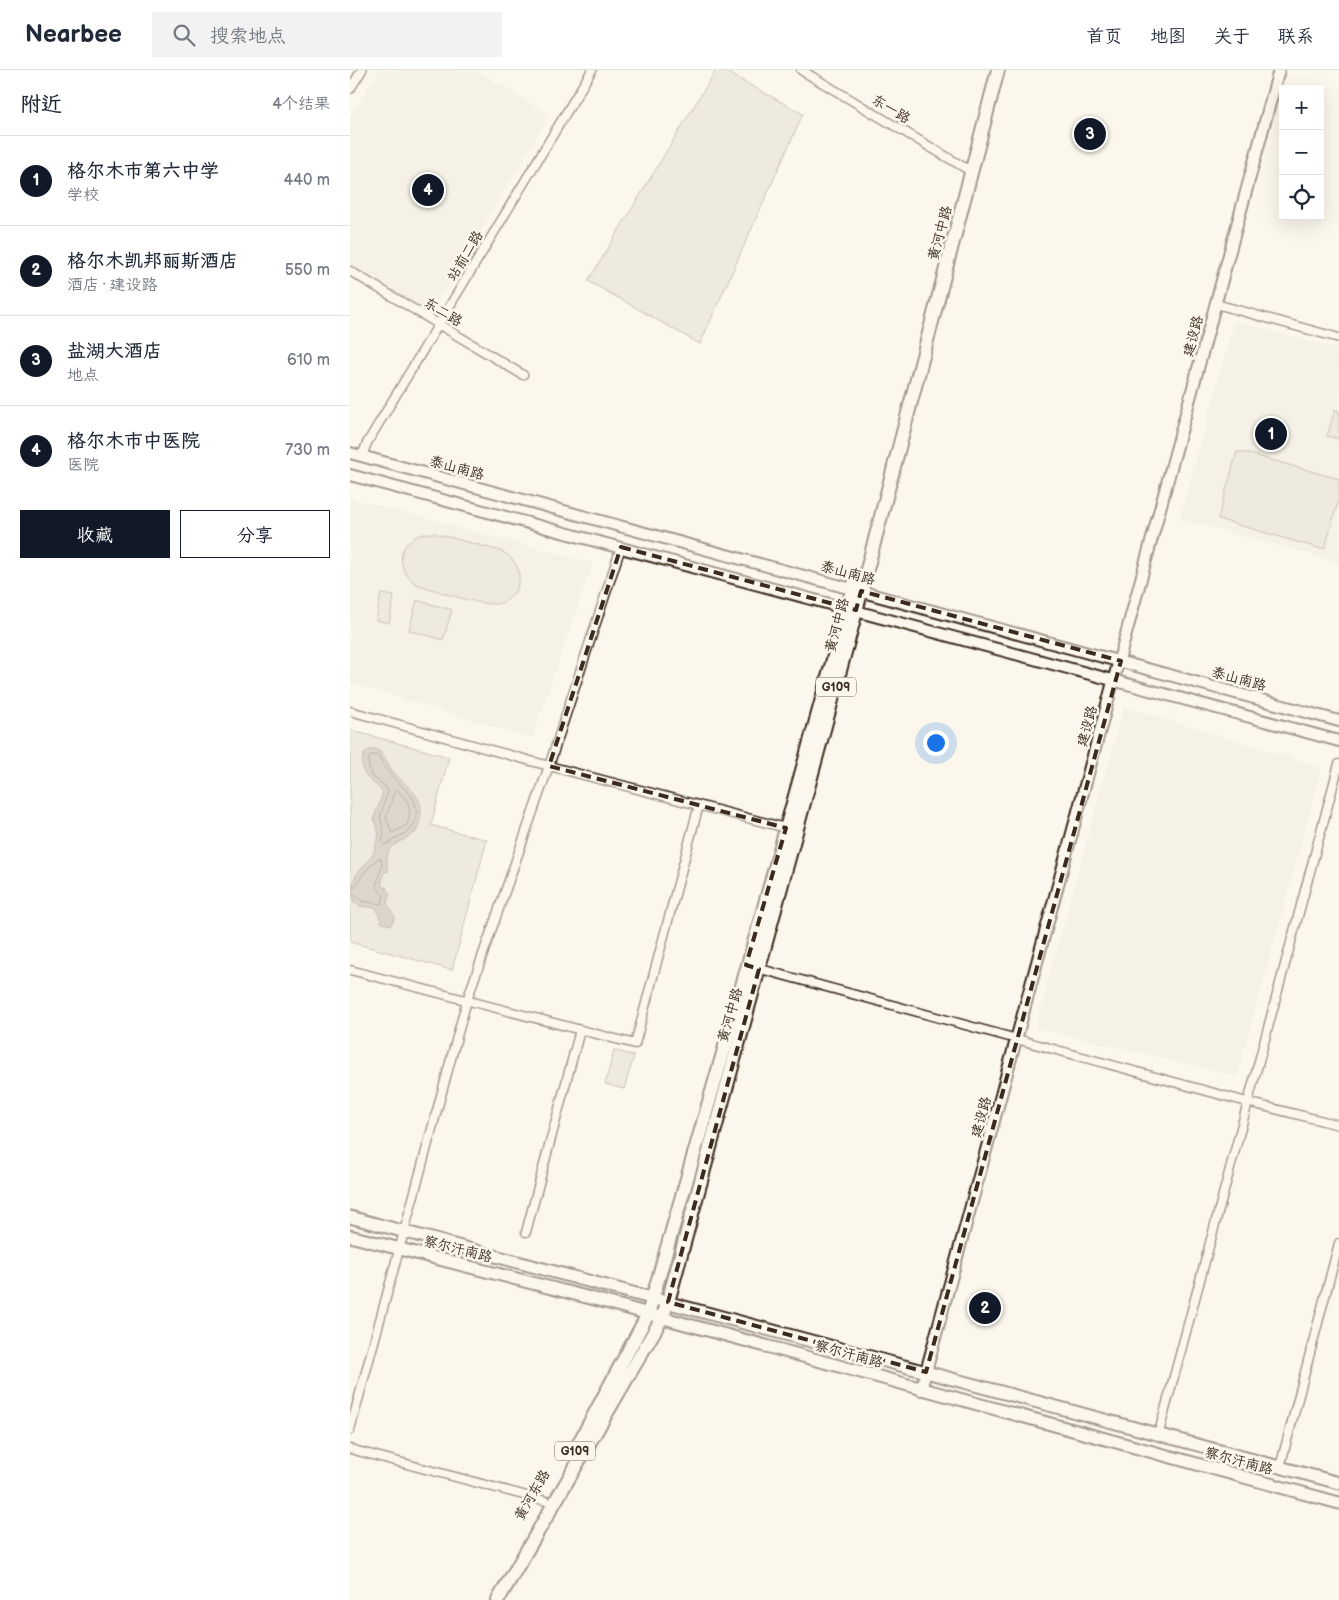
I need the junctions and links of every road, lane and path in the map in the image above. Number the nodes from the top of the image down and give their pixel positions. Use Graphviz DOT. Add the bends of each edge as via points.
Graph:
graph roads {
  1 [pos="362,70"];
  2 [pos="592,70"];
  3 [pos="801,70"];
  4 [pos="993,70"];
  5 [pos="998,70"];
  6 [pos="1279,70"];
  7 [pos="350,89"];
  8 [pos="967,169"];
  9 [pos="350,271"];
  10 [pos="1216,304"];
  11 [pos="439,324"];
  12 [pos="1339,338"];
  13 [pos="523,375"];
  14 [pos="350,453"];
  15 [pos="362,456"];
  16 [pos="350,475"];
  17 [pos="621,547"];
  18 [pos="857,590"];
  19 [pos="852,608"];
  20 [pos="1121,661"];
  21 [pos="1114,682"];
  22 [pos="350,711"];
  23 [pos="1339,721"];
  24 [pos="1339,741"];
  25 [pos="1339,764"];
  26 [pos="549,766"];
  27 [pos="699,805"];
  28 [pos="786,828"];
  29 [pos="752,967"];
  30 [pos="350,970"];
  31 [pos="467,1000"];
  32 [pos="580,1030"];
  33 [pos="1017,1039"];
  34 [pos="1247,1102"];
  35 [pos="1339,1125"];
  36 [pos="350,1217"];
  37 [pos="404,1231"];
  38 [pos="526,1232"];
  39 [pos="350,1236"];
  40 [pos="1339,1243"];
  41 [pos="399,1249"];
  42 [pos="603,1285"];
  43 [pos="652,1298"];
  44 [pos="598,1300"];
  45 [pos="668,1302"];
  46 [pos="648,1314"];
  47 [pos="662,1318"];
  48 [pos="926,1372"];
  49 [pos="921,1390"];
  50 [pos="350,1430"];
  51 [pos="1158,1436"];
  52 [pos="350,1449"];
  53 [pos="1280,1467"];
  54 [pos="1339,1483"];
  55 [pos="546,1501"];
  56 [pos="1339,1503"];
  57 [pos="489,1600"];
  58 [pos="498,1600"];
  1 -- 7 [label="street"];
  2 -- 11 [label="street, 站前二路"];
  3 -- 8 [label="street, 东一路"];
  4 -- 8 [label="highway, 黄河中路 / G109"];
  5 -- 18 [label="highway, 黄河中路 / G109"];
  6 -- 10 [label="street, 建设路"];
  8 -- 18 [label="highway, 黄河中路 / G109"];
  9 -- 11 [label="street, 东二路"];
  10 -- 12 [label="street"];
  10 -- 20 [label="street, 建设路"];
  11 -- 13 [label="street, 东二路"];
  11 -- 15 [label="street, 站前二路"];
  14 -- 15 [label="street, 泰山南路"];
  15 -- 18 [label="street, 泰山南路"];
  16 -- 17 [label="street"];
  17 -- 19 [label="street"];
  17 -- 26 [label="street"];
  18 -- 19 [label="highway, 黄河中路 / G109"];
  18 -- 20 [label="street, 泰山南路"];
  19 -- 21 [label="street"];
  19 -- 28 [label="highway, 黄河中路 / G109"];
  19 -- 29 [label="highway, 黄河中路 / G109"];
  20 -- 21 [label="street, 建设路"];
  20 -- 23 [label="street, 泰山南路"];
  21 -- 24 [label="street"];
  21 -- 33 [label="street, 建设路"];
  22 -- 26 [label="street"];
  25 -- 34 [label="street"];
  26 -- 27 [label="street"];
  26 -- 31 [label="street"];
  27 -- 28 [label="street"];
  27 -- 32 [label="street" via="635,1044"];
  28 -- 29 [label="highway, 黄河中路 / G109"];
  29 -- 33 [label="street"];
  29 -- 43 [label="highway, 黄河中路 / G109" via="732,1022"];
  29 -- 45 [label="highway, 黄河中路 / G109"];
  30 -- 31 [label="street"];
  31 -- 32 [label="street"];
  31 -- 37 [label="street"];
  32 -- 38 [label="street"];
  33 -- 34 [label="street"];
  33 -- 48 [label="street, 建设路"];
  34 -- 35 [label="street"];
  34 -- 51 [label="street"];
  36 -- 37 [label="main road, 察尔汗南路"];
  37 -- 41 [label="street"];
  37 -- 42 [label="main road, 察尔汗南路"];
  39 -- 41 [label="main road, 察尔汗南路"];
  40 -- 53 [label="street"];
  41 -- 44 [label="main road, 察尔汗南路"];
  41 -- 50 [label="street"];
  42 -- 43 [label="main road, 察尔汗南路"];
  42 -- 44 [label="street"];
  43 -- 45 [label="main road, 察尔汗南路"];
  43 -- 46 [label="highway, 黄河东路 / G109"];
  44 -- 46 [label="main road, 察尔汗南路"];
  45 -- 47 [label="highway, 黄河东路 / G109"];
  45 -- 48 [label="main road, 察尔汗南路"];
  46 -- 47 [label="main road, 察尔汗南路"];
  46 -- 55 [label="highway, 黄河东路 / G109"];
  47 -- 49 [label="main road, 察尔汗南路"];
  47 -- 58 [label="highway, 黄河东路 / G109"];
  48 -- 49 [label="street, 建设路"];
  48 -- 51 [label="main road, 察尔汗南路"];
  49 -- 56 [label="main road, 察尔汗南路"];
  51 -- 53 [label="main road, 察尔汗南路"];
  52 -- 55 [label="street"];
  53 -- 54 [label="main road, 察尔汗南路"];
  55 -- 57 [label="highway, 黄河东路 / G109"];
}
